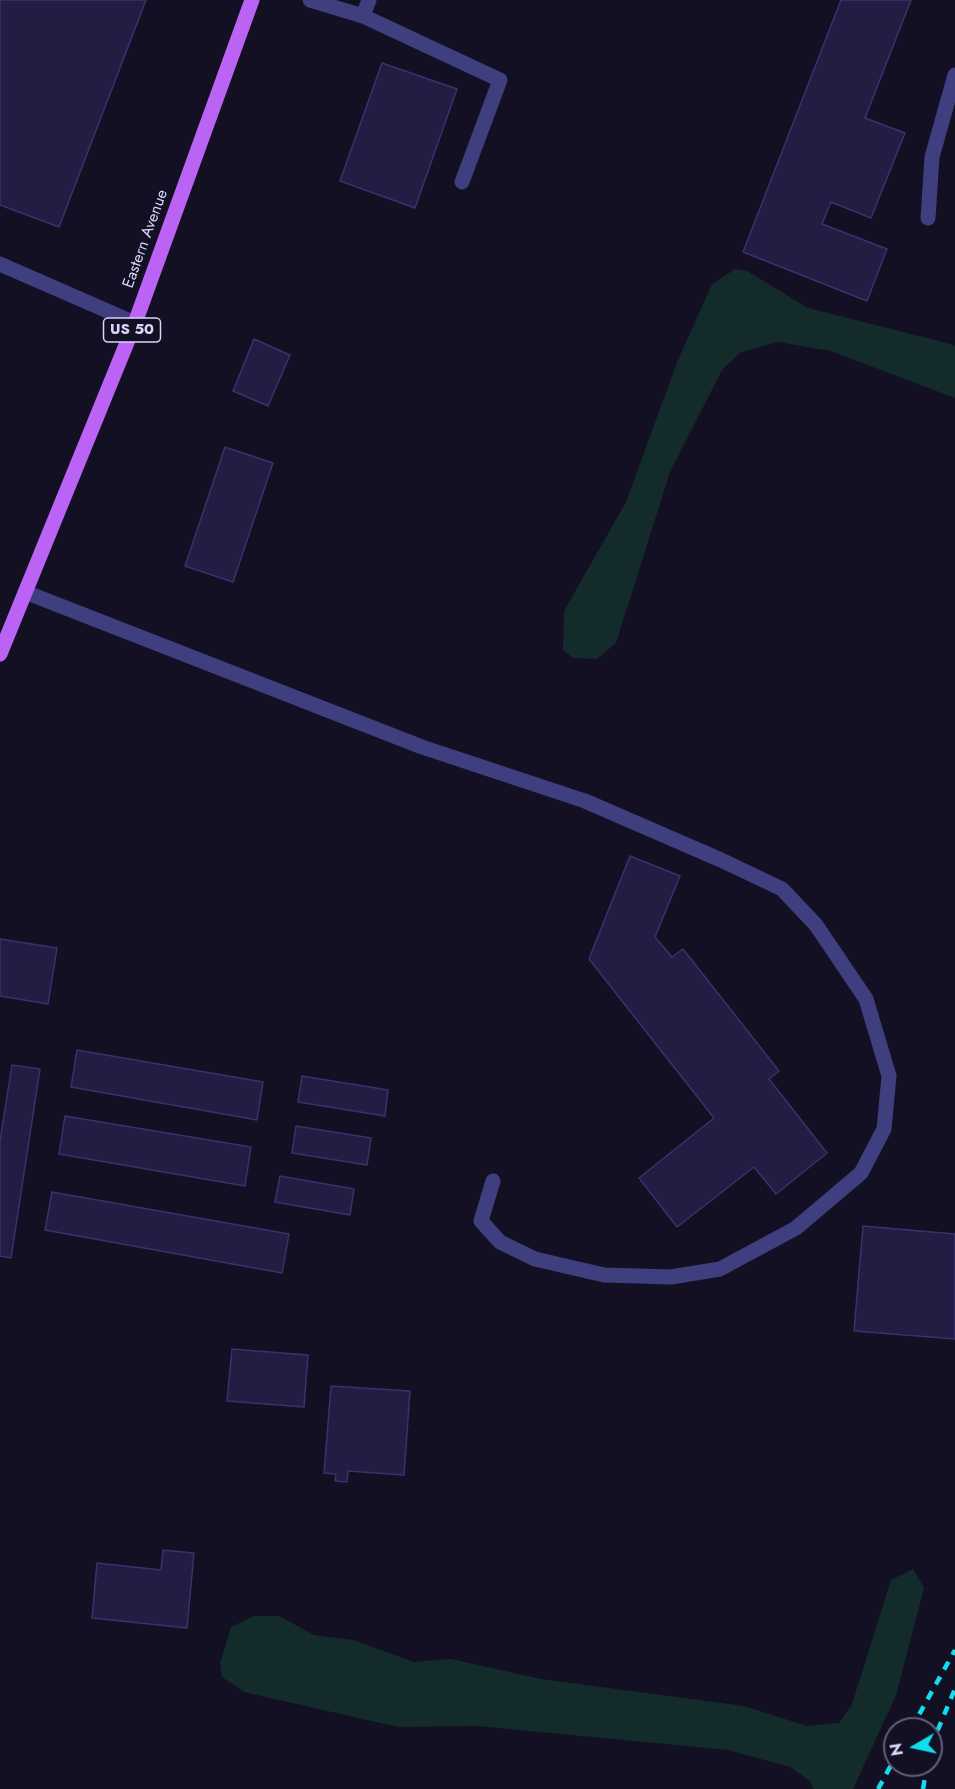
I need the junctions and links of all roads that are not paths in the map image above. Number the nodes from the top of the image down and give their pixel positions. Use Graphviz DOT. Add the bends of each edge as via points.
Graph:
graph roads {
  1 [pos="252,0"];
  2 [pos="310,0"];
  3 [pos="369,0"];
  4 [pos="363,16"];
  5 [pos="955,75"];
  6 [pos="462,182"];
  7 [pos="928,218"];
  8 [pos="0,264"];
  9 [pos="135,323"];
  10 [pos="25,592"];
  11 [pos="0,654"];
  12 [pos="493,1181"];
  1 -- 9 [label="main road, Eastern Avenue / US 50"];
  2 -- 4 [label="lane"];
  3 -- 4 [label="lane"];
  4 -- 6 [label="lane" via="500,80"];
  5 -- 7 [label="lane" via="932,157"];
  8 -- 9 [label="lane"];
  9 -- 10 [label="main road, Eastern Avenue / US 50"];
  10 -- 11 [label="main road, Eastern Avenue / US 50"];
  10 -- 12 [label="lane" via="422,747 585,801 782,889 816,925 866,999 889,1076 884,1129 866,1164 861,1173 796,1228 720,1269 672,1276 604,1275 535,1259 500,1242 481,1221"];
}
